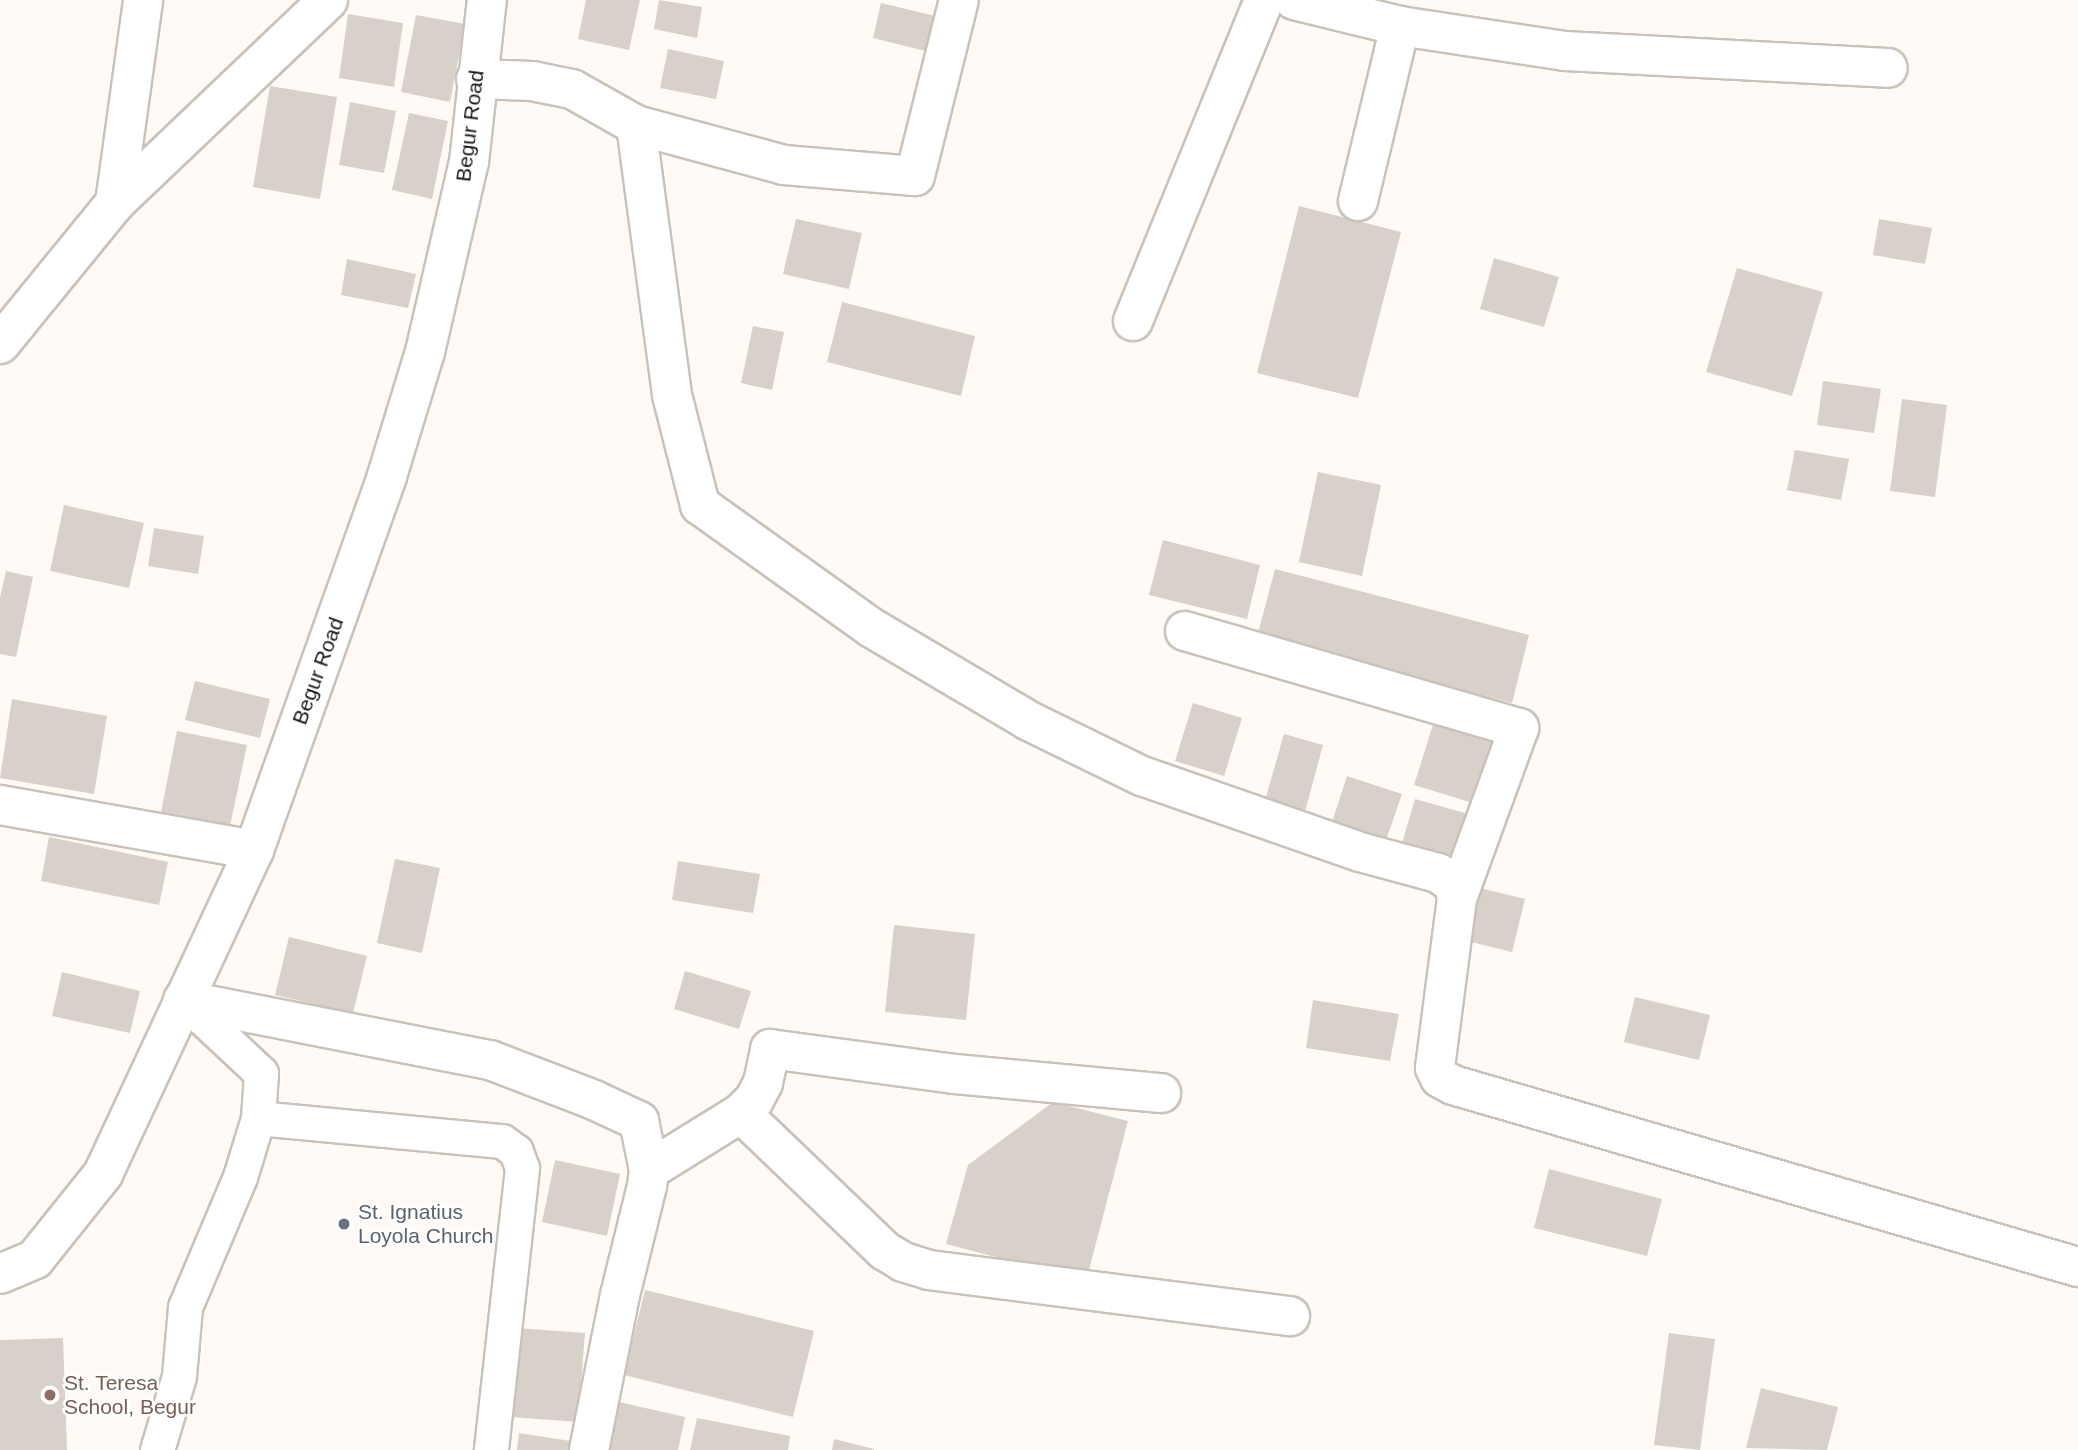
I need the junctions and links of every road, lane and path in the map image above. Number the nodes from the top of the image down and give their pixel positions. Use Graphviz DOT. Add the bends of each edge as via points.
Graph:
graph roads {
  1 [pos="143,0"];
  2 [pos="328,0"];
  3 [pos="487,0"];
  4 [pos="960,0"];
  5 [pos="1264,0"];
  6 [pos="1294,0"];
  7 [pos="1400,26"];
  8 [pos="1888,68"];
  9 [pos="477,79"];
  10 [pos="636,125"];
  11 [pos="1358,201"];
  12 [pos="115,203"];
  13 [pos="1133,321"];
  14 [pos="0,344"];
  15 [pos="1185,631"];
  16 [pos="0,805"];
  17 [pos="254,850"];
  18 [pos="1457,898"];
  19 [pos="183,1000"];
  20 [pos="1161,1093"];
  21 [pos="741,1113"];
  22 [pos="258,1118"];
  23 [pos="649,1170"];
  24 [pos="2078,1267"];
  25 [pos="0,1275"];
  26 [pos="1290,1317"];
  27 [pos="157,1450"];
  28 [pos="491,1450"];
  29 [pos="589,1450"];
  1 -- 12 [label="street"];
  2 -- 12 [label="street"];
  3 -- 9 [label="street, Begur Road"];
  4 -- 10 [label="street" via="915,176 783,165"];
  5 -- 13 [label="street"];
  6 -- 7 [label="street"];
  7 -- 8 [label="street" via="1565,51"];
  7 -- 11 [label="street"];
  9 -- 10 [label="street" via="533,81 572,89"];
  9 -- 17 [label="street, Begur Road" via="469,162 425,352 387,477"];
  10 -- 18 [label="street" via="671,395 700,505 872,628 1029,722 1142,776 1360,852 1438,873 1454,884"];
  12 -- 14 [label="street"];
  15 -- 18 [label="street" via="1519,728"];
  16 -- 17 [label="street"];
  17 -- 19 [label="street, Begur Road"];
  18 -- 24 [label="street" via="1435,1068 1440,1078"];
  19 -- 22 [label="lane" via="261,1073"];
  19 -- 23 [label="street" via="491,1060 639,1121"];
  19 -- 25 [label="street, Begur Road" via="103,1174 34,1259"];
  20 -- 21 [label="street" via="956,1074 770,1049 762,1083"];
  21 -- 23 [label="street"];
  21 -- 26 [label="street" via="885,1251 903,1262 929,1270"];
  22 -- 27 [label="lane" via="240,1177 185,1307 179,1376"];
  22 -- 28 [label="lane" via="502,1141 516,1151 522,1168"];
  23 -- 29 [label="street"];
}
